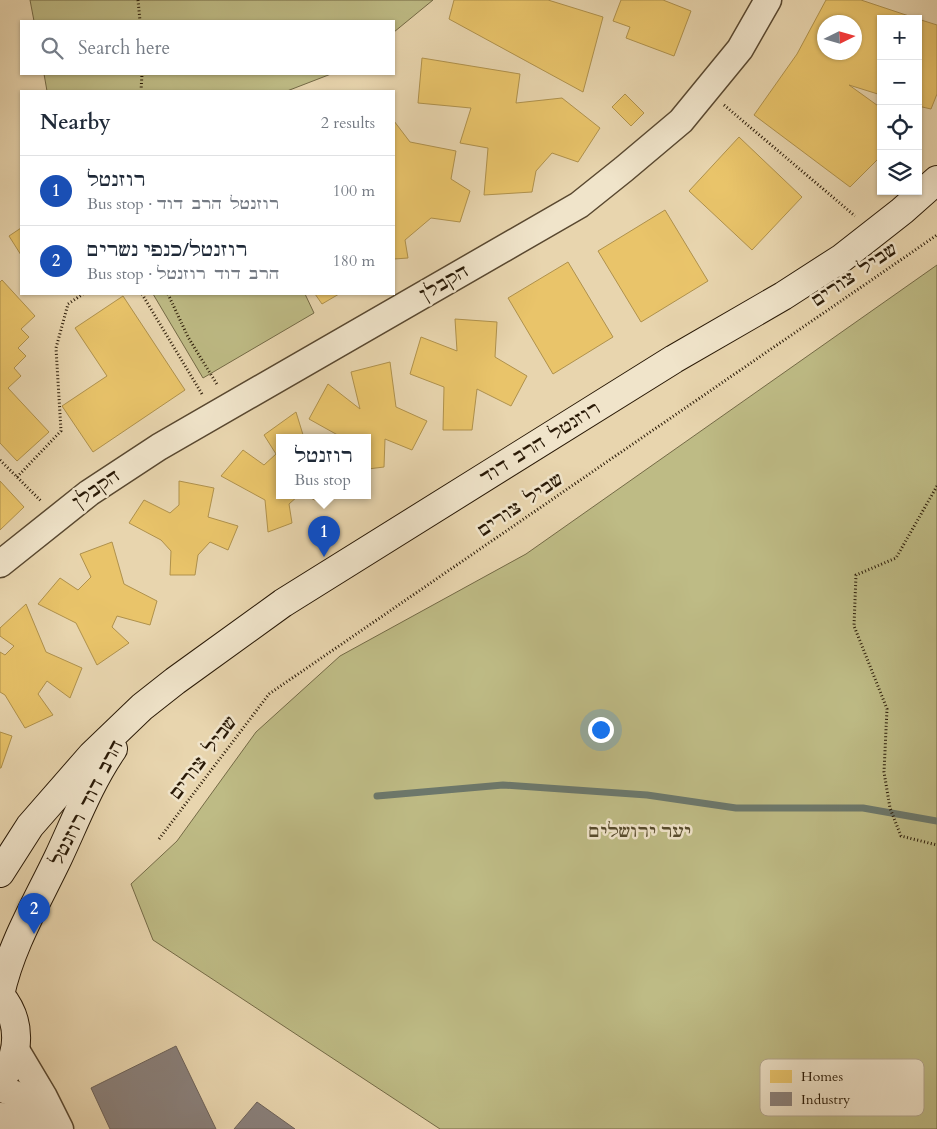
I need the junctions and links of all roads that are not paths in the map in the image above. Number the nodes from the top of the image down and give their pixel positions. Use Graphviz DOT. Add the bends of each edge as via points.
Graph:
graph roads {
  1 [pos="768,0"];
  2 [pos="937,180"];
  3 [pos="0,564"];
  4 [pos="142,706"];
  5 [pos="0,873"];
  6 [pos="0,995"];
  7 [pos="16,1050"];
  8 [pos="0,1081"];
  9 [pos="0,1089"];
  10 [pos="0,1117"];
  11 [pos="50,1129"];
  12 [pos="60,1129"];
  1 -- 3 [label="street, הקבלן" via="740,49 681,121 579,205 159,447 89,493"];
  2 -- 4 [label="street, רוזנטל הרב דוד" via="842,258 283,603"];
  4 -- 5 [label="street, הרב דוד רוזנטל" via="58,793 30,826"];
  4 -- 6 [label="street, הרב דוד רוזנטל" via="89,791 8,965"];
  6 -- 7 [label="street" via="14,1019"];
  7 -- 8 [label="street"];
  7 -- 12 [label="street"];
  9 -- 11 [label="street" via="26,1101"];
  10 -- 11 [label="street" via="25,1118"];
}
